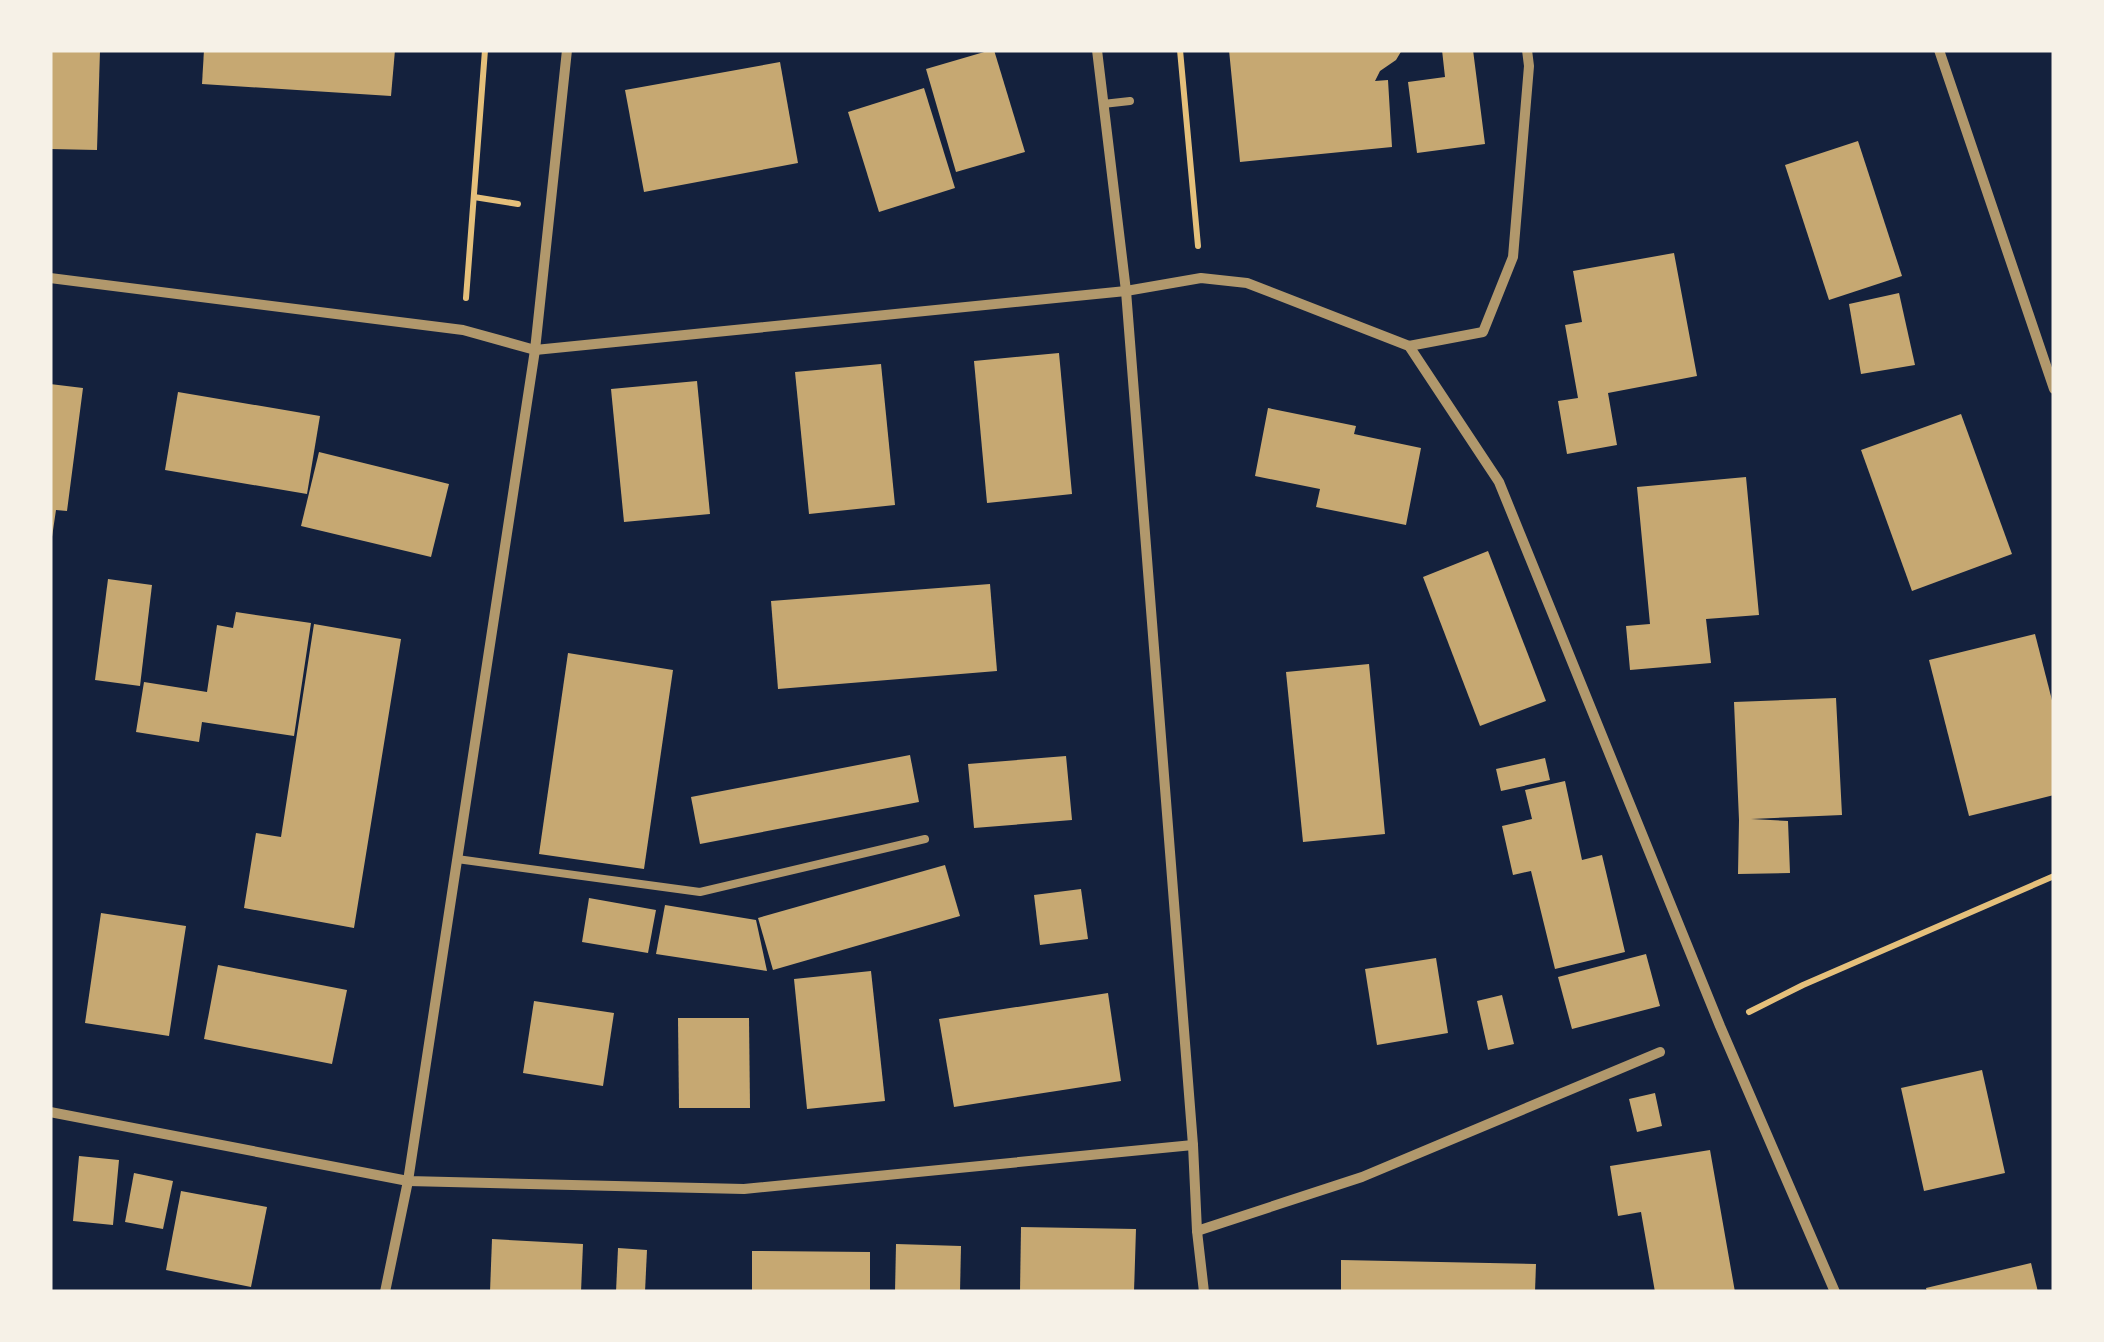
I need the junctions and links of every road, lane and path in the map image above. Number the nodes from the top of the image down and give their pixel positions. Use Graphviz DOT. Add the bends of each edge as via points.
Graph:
graph roads {
  1 [pos="485,50"];
  2 [pos="567,50"];
  3 [pos="1097,50"];
  4 [pos="1180,50"];
  5 [pos="1527,50"];
  6 [pos="1939,50"];
  7 [pos="1130,101"];
  8 [pos="1103,104"];
  9 [pos="50,278"];
  10 [pos="1201,278"];
  11 [pos="1126,291"];
  12 [pos="463,330"];
  13 [pos="1409,346"];
  14 [pos="534,350"];
  15 [pos="2054,389"];
  16 [pos="925,838"];
  17 [pos="457,859"];
  18 [pos="2054,876"];
  19 [pos="1720,1026"];
  20 [pos="1660,1052"];
  21 [pos="50,1112"];
  22 [pos="1193,1144"];
  23 [pos="408,1181"];
  24 [pos="1197,1230"];
  25 [pos="385,1292"];
  26 [pos="1204,1292"];
  27 [pos="1835,1292"];
  1 -- 12 [label="path"];
  2 -- 14 [label="street"];
  3 -- 8 [label="street"];
  4 -- 10 [label="path"];
  5 -- 13 [label="street" via="1513,257 1484,332"];
  6 -- 15 [label="street"];
  7 -- 8 [label="lane"];
  8 -- 11 [label="street"];
  9 -- 12 [label="street"];
  10 -- 11 [label="street"];
  10 -- 13 [label="street" via="1247,283"];
  11 -- 14 [label="street"];
  11 -- 22 [label="street"];
  12 -- 14 [label="street"];
  13 -- 19 [label="street" via="1499,482"];
  14 -- 17 [label="street"];
  16 -- 17 [label="lane" via="700,892"];
  17 -- 23 [label="street"];
  18 -- 19 [label="path"];
  19 -- 27 [label="street"];
  20 -- 24 [label="street" via="1362,1177"];
  21 -- 23 [label="street"];
  22 -- 23 [label="street" via="744,1189"];
  22 -- 24 [label="street"];
  23 -- 25 [label="street"];
  24 -- 26 [label="street"];
}
